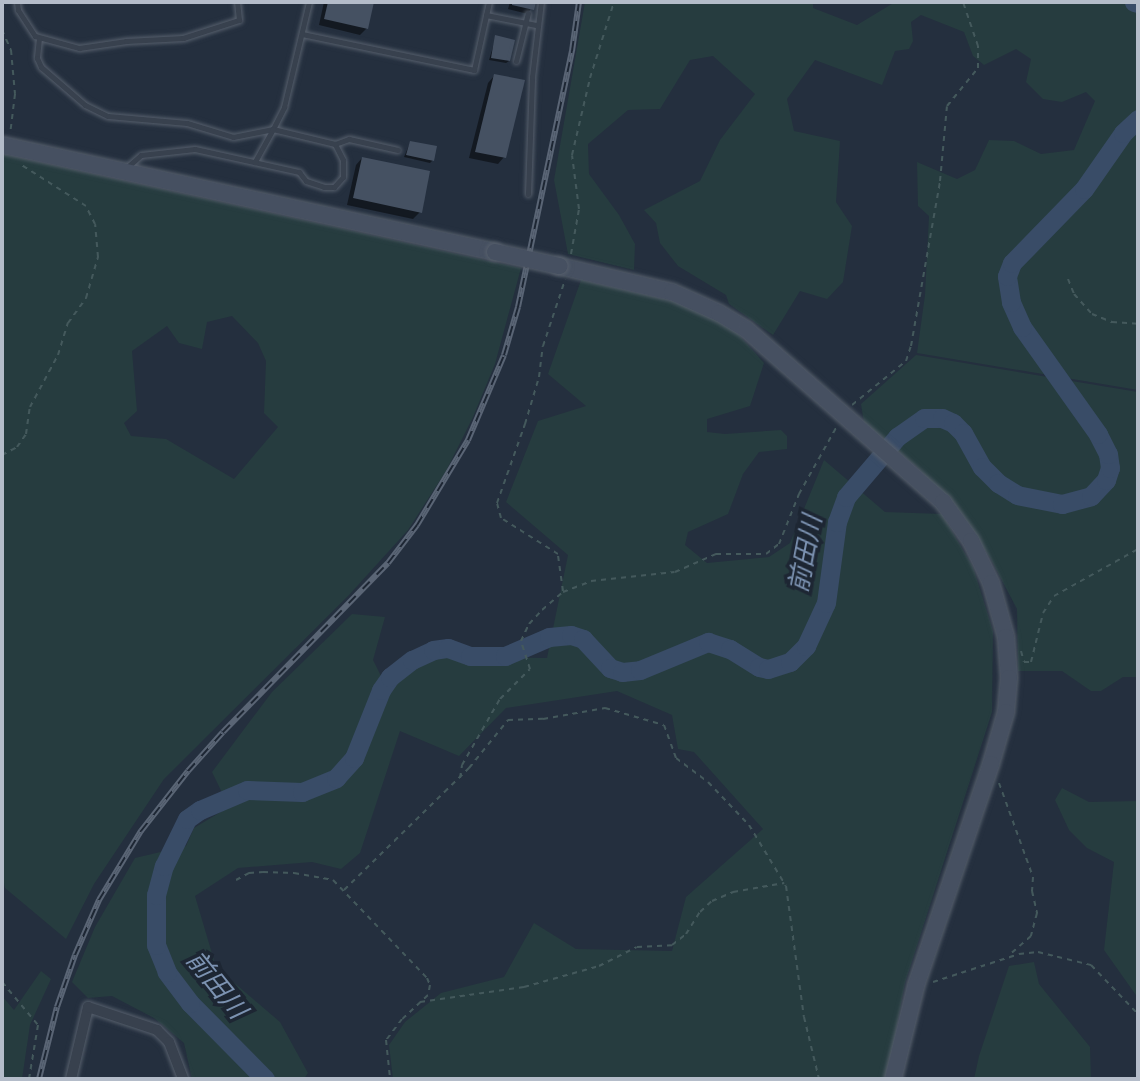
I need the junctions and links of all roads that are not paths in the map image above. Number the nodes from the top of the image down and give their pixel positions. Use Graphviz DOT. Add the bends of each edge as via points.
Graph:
graph roads {
  1 [pos="18,2"];
  2 [pos="237,2"];
  3 [pos="309,2"];
  4 [pos="489,2"];
  5 [pos="541,2"];
  6 [pos="528,13"];
  7 [pos="486,15"];
  8 [pos="525,23"];
  9 [pos="536,25"];
  10 [pos="302,34"];
  11 [pos="39,38"];
  12 [pos="516,61"];
  13 [pos="273,129"];
  14 [pos="335,144"];
  15 [pos="5,146"];
  16 [pos="398,150"];
  17 [pos="255,162"];
  18 [pos="124,171"];
  19 [pos="528,194"];
  20 [pos="71,1079"];
  21 [pos="183,1079"];
  22 [pos="893,1079"];
  1 -- 11 [label="lane" via="18,10"];
  2 -- 11 [label="lane" via="239,20 183,38 79,48"];
  3 -- 10 [label="lane"];
  4 -- 7 [label="lane"];
  5 -- 9 [label="lane"];
  6 -- 8 [label="lane"];
  7 -- 8 [label="lane"];
  7 -- 10 [label="lane" via="474,70"];
  8 -- 9 [label="lane"];
  8 -- 12 [label="lane"];
  9 -- 19 [label="lane"];
  10 -- 13 [label="lane" via="284,107"];
  11 -- 13 [label="lane" via="41,67 85,105 108,116 187,123 233,137"];
  13 -- 14 [label="lane"];
  13 -- 17 [label="lane"];
  14 -- 16 [label="lane" via="349,139"];
  14 -- 17 [label="lane" via="344,169 334,187 313,185 299,172"];
  15 -- 18 [label="street"];
  17 -- 18 [label="lane" via="175,149 141,155"];
  18 -- 22 [label="street, bridge" via="672,292 719,313 770,347 943,502 971,541 1001,610 1009,678 1006,712 991,764 917,984"];
  20 -- 21 [label="street" via="88,1007 157,1030 169,1042"];
}
